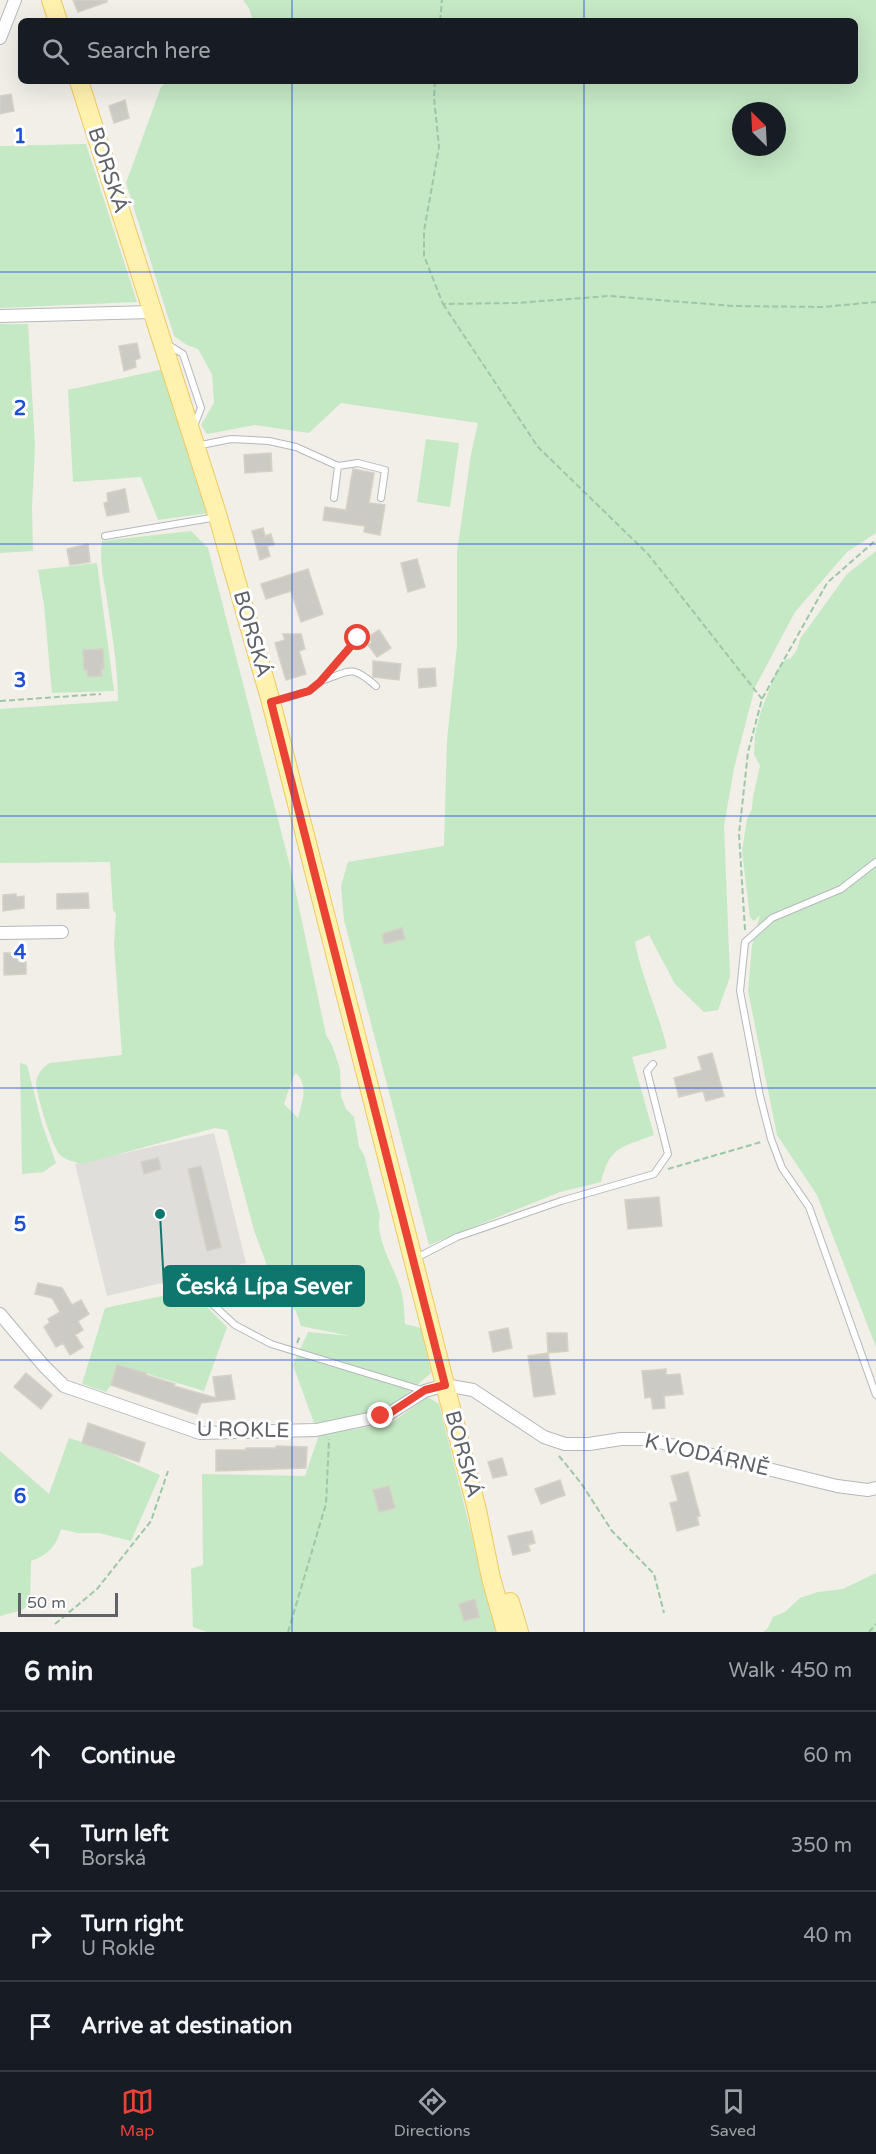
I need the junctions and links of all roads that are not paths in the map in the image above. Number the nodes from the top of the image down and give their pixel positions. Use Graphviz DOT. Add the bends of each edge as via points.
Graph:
graph roads {
  1 [pos="15,0"];
  2 [pos="51,0"];
  3 [pos="57,18"];
  4 [pos="0,38"];
  5 [pos="80,84"];
  6 [pos="152,312"];
  7 [pos="0,316"];
  8 [pos="194,439"];
  9 [pos="338,466"];
  10 [pos="334,498"];
  11 [pos="381,498"];
  12 [pos="218,517"];
  13 [pos="105,536"];
  14 [pos="358,638"];
  15 [pos="320,682"];
  16 [pos="376,686"];
  17 [pos="271,702"];
  18 [pos="876,862"];
  19 [pos="63,932"];
  20 [pos="0,933"];
  21 [pos="653,1064"];
  22 [pos="413,1260"];
  23 [pos="194,1276"];
  24 [pos="0,1314"];
  25 [pos="445,1385"];
  26 [pos="425,1390"];
  27 [pos="876,1395"];
  28 [pos="876,1488"];
  29 [pos="477,1510"];
  30 [pos="506,1632"];
  31 [pos="519,1632"];
  1 -- 4 [label="street"];
  2 -- 3 [label="main road"];
  5 -- 6 [label="main road, BORSKÁ"];
  6 -- 7 [label="street"];
  6 -- 8 [label="main road, BORSKÁ"];
  8 -- 9 [label="lane" via="269,441 296,447"];
  8 -- 12 [label="main road, BORSKÁ"];
  9 -- 10 [label="lane"];
  9 -- 11 [label="lane" via="358,463 386,470"];
  12 -- 13 [label="lane"];
  12 -- 17 [label="main road, BORSKÁ"];
  14 -- 15 [label="lane"];
  15 -- 16 [label="lane" via="354,670"];
  15 -- 17 [label="lane" via="309,691"];
  17 -- 22 [label="main road, BORSKÁ"];
  18 -- 27 [label="lane" via="841,889 772,918 745,942 740,990 771,1139 782,1168 809,1207"];
  19 -- 20 [label="street"];
  21 -- 22 [label="lane" via="647,1071 668,1154 654,1173 457,1237"];
  22 -- 25 [label="main road, BORSKÁ"];
  23 -- 26 [label="lane" via="209,1301 235,1325 271,1344"];
  24 -- 26 [label="street, U ROKLE" via="64,1386 200,1433 316,1430 387,1415"];
  25 -- 26 [label="street, U ROKLE"];
  25 -- 28 [label="street, K VODÁRNĚ" via="473,1390 544,1437 565,1444 621,1438 837,1486"];
  25 -- 29 [label="main road, BORSKÁ"];
  29 -- 30 [label="main road, BORSKÁ"];
  29 -- 31 [label="main road, BORSKÁ"];
}
